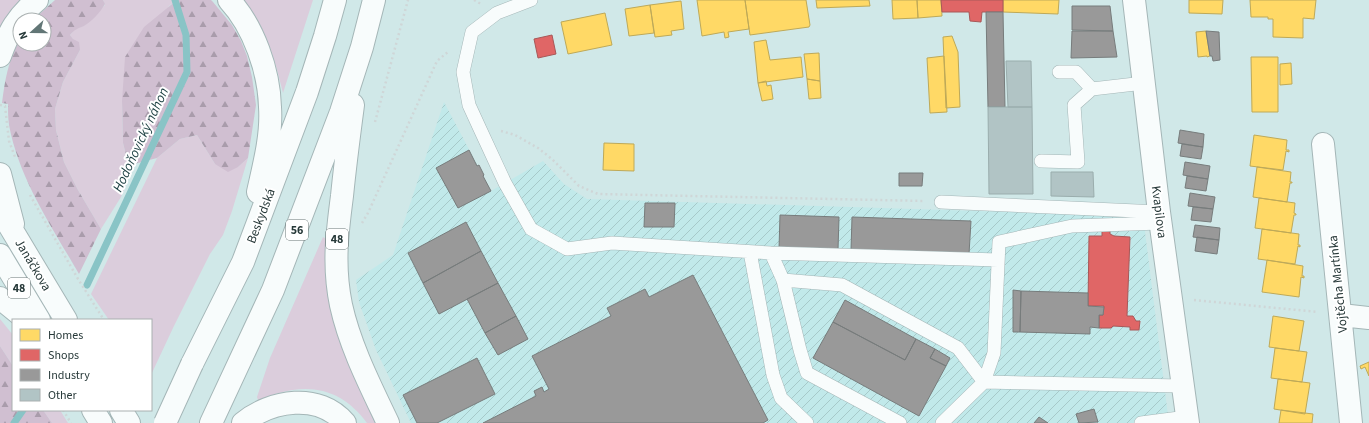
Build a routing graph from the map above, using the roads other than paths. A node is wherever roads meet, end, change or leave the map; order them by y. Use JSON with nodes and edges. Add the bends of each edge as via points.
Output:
{"nodes":[{"id":1,"x":37,"y":0,"type":"edge"},
{"id":2,"x":230,"y":0,"type":"edge"},
{"id":3,"x":334,"y":0,"type":"edge"},
{"id":4,"x":374,"y":0,"type":"edge"},
{"id":5,"x":531,"y":0,"type":"edge"},
{"id":6,"x":1134,"y":0,"type":"edge"},
{"id":7,"x":362,"y":47,"type":"junction"},
{"id":8,"x":0,"y":56,"type":"edge"},
{"id":9,"x":1059,"y":72,"type":"dead end"},
{"id":10,"x":1144,"y":83,"type":"junction"},
{"id":11,"x":1092,"y":89,"type":"junction"},
{"id":12,"x":1323,"y":144,"type":"dead end"},
{"id":13,"x":1041,"y":161,"type":"dead end"},
{"id":14,"x":8,"y":168,"type":"edge"},
{"id":15,"x":941,"y":202,"type":"road end"},
{"id":16,"x":0,"y":210,"type":"edge"},
{"id":17,"x":1159,"y":217,"type":"junction"},
{"id":18,"x":16,"y":237,"type":"junction"},
{"id":19,"x":750,"y":252,"type":"junction"},
{"id":20,"x":771,"y":253,"type":"junction"},
{"id":21,"x":0,"y":255,"type":"edge"},
{"id":22,"x":998,"y":260,"type":"junction"},
{"id":23,"x":243,"y":262,"type":"junction"},
{"id":24,"x":783,"y":280,"type":"junction"},
{"id":25,"x":0,"y":298,"type":"edge"},
{"id":26,"x":1341,"y":315,"type":"junction"},
{"id":27,"x":1369,"y":318,"type":"edge"},
{"id":28,"x":26,"y":319,"type":"edge"},
{"id":29,"x":38,"y":319,"type":"edge"},
{"id":30,"x":65,"y":319,"type":"edge"},
{"id":31,"x":984,"y":382,"type":"junction"},
{"id":32,"x":1182,"y":386,"type":"junction"},
{"id":33,"x":94,"y":411,"type":"edge"},
{"id":34,"x":122,"y":411,"type":"edge"},
{"id":35,"x":214,"y":415,"type":"edge"},
{"id":36,"x":1187,"y":420,"type":"edge"},
{"id":37,"x":101,"y":423,"type":"edge"},
{"id":38,"x":129,"y":423,"type":"edge"},
{"id":39,"x":165,"y":423,"type":"edge"},
{"id":40,"x":243,"y":423,"type":"edge"},
{"id":41,"x":345,"y":423,"type":"edge"},
{"id":42,"x":388,"y":423,"type":"edge"},
{"id":43,"x":807,"y":423,"type":"edge"},
{"id":44,"x":900,"y":423,"type":"edge"},
{"id":45,"x":942,"y":423,"type":"edge"},
{"id":46,"x":1141,"y":423,"type":"edge"},
{"id":47,"x":1351,"y":423,"type":"edge"}],
"edges":[{"from":1,"to":8,"type":"main road","via":[[18,18]]},
{"from":2,"to":23,"type":"main road","via":[[256,43],[268,88],[270,108],[265,161]]},
{"from":3,"to":23,"type":"main road","name":"Beskydská","via":[[307,92]]},
{"from":4,"to":7,"type":"main road","number":"56"},
{"from":5,"to":19,"type":"lane","via":[[498,13],[472,32],[463,72],[469,105],[505,183],[531,229],[567,249],[612,243]]},
{"from":6,"to":10,"type":"main road","name":"Kvapilova"},
{"from":7,"to":35,"type":"main road","number":"56","via":[[341,112],[276,283]]},
{"from":7,"to":42,"type":"main road","number":"48","via":[[337,237],[336,270],[342,311],[354,350]]},
{"from":9,"to":11,"type":"lane","via":[[1076,72]]},
{"from":10,"to":11,"type":"lane"},
{"from":10,"to":17,"type":"main road","name":"Kvapilova"},
{"from":11,"to":13,"type":"lane","via":[[1074,105],[1078,162]]},
{"from":12,"to":26,"type":"main road","name":"Vojtěcha Martínka"},
{"from":14,"to":18,"type":"main road","number":"48"},
{"from":15,"to":17,"type":"lane"},
{"from":16,"to":18,"type":"main road","name":"Janáčkova","number":"48"},
{"from":17,"to":22,"type":"lane","via":[[1072,226],[999,242]]},
{"from":17,"to":32,"type":"main road","name":"Kvapilova"},
{"from":18,"to":30,"type":"main road","name":"Janáčkova","number":"48"},
{"from":19,"to":20,"type":"lane"},
{"from":19,"to":43,"type":"lane","via":[[773,375],[781,398]]},
{"from":20,"to":22,"type":"lane"},
{"from":20,"to":24,"type":"lane"},
{"from":21,"to":29,"type":"main road","name":"Janáčkova","number":"48"},
{"from":22,"to":31,"type":"lane","via":[[994,353]]},
{"from":23,"to":39,"type":"main road","name":"Beskydská","bridge":true},
{"from":24,"to":31,"type":"lane","via":[[842,285],[958,348]]},
{"from":24,"to":44,"type":"lane","via":[[807,373]]},
{"from":25,"to":28,"type":"main road","number":"48"},
{"from":26,"to":27,"type":"main road"},
{"from":26,"to":47,"type":"main road","name":"Vojtěcha Martínka"},
{"from":31,"to":32,"type":"lane"},
{"from":31,"to":45,"type":"lane"},
{"from":32,"to":36,"type":"main road","name":"Kvapilova"},
{"from":33,"to":37,"type":"main road"},
{"from":34,"to":38,"type":"main road"},
{"from":36,"to":46,"type":"lane"},
{"from":40,"to":41,"type":"main road","via":[[270,407],[290,403],[321,406]]}]}
